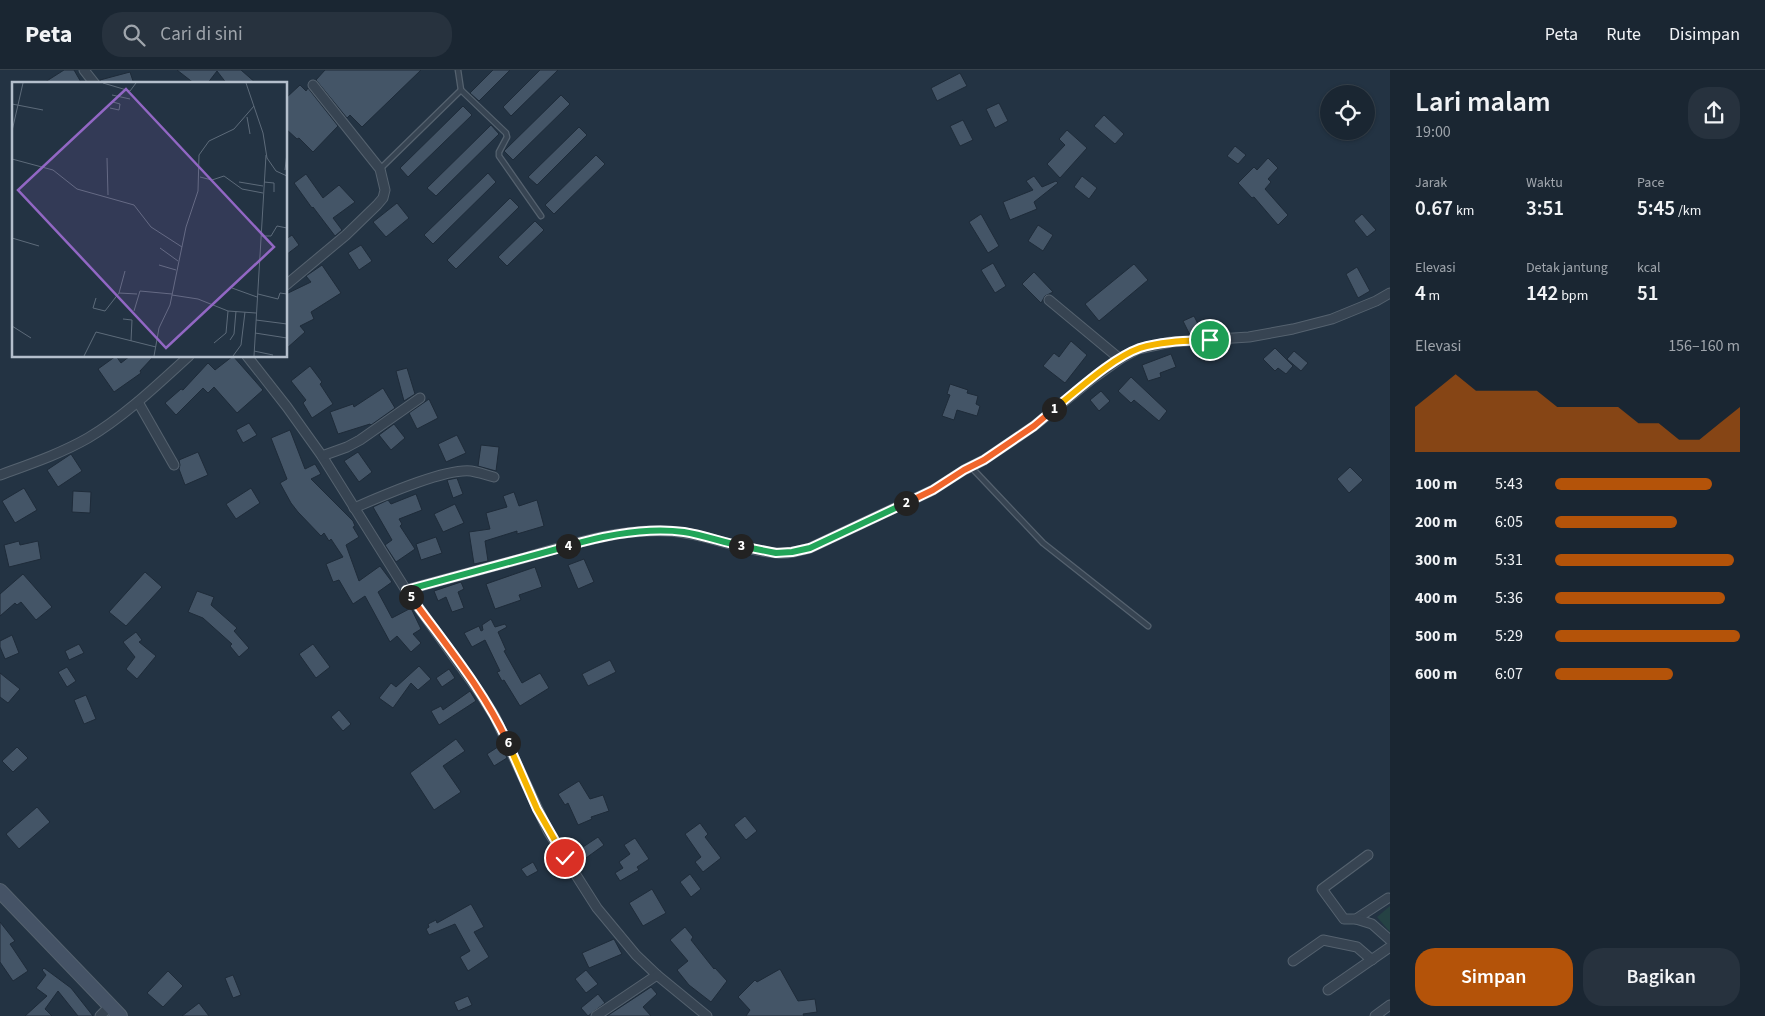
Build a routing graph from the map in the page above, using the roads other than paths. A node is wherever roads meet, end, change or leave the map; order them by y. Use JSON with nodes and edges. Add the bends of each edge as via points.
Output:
{"nodes":[{"id":1,"x":84,"y":70,"type":"edge"},
{"id":2,"x":458,"y":70,"type":"edge"},
{"id":3,"x":93,"y":82,"type":"edge"},
{"id":4,"x":313,"y":84,"type":"dead end"},
{"id":5,"x":461,"y":90,"type":"junction"},
{"id":6,"x":380,"y":169,"type":"junction"},
{"id":7,"x":541,"y":216,"type":"dead end"},
{"id":8,"x":288,"y":283,"type":"edge"},
{"id":9,"x":1390,"y":293,"type":"edge"},
{"id":10,"x":1049,"y":300,"type":"dead end"},
{"id":11,"x":187,"y":358,"type":"edge"},
{"id":12,"x":250,"y":358,"type":"edge"},
{"id":13,"x":1120,"y":359,"type":"junction"},
{"id":14,"x":420,"y":398,"type":"dead end"},
{"id":15,"x":138,"y":402,"type":"junction"},
{"id":16,"x":322,"y":456,"type":"junction"},
{"id":17,"x":174,"y":464,"type":"dead end"},
{"id":18,"x":967,"y":469,"type":"junction"},
{"id":19,"x":0,"y":475,"type":"edge"},
{"id":20,"x":494,"y":477,"type":"dead end"},
{"id":21,"x":354,"y":508,"type":"junction"},
{"id":22,"x":406,"y":590,"type":"junction"},
{"id":23,"x":1148,"y":626,"type":"dead end"},
{"id":24,"x":1368,"y":855,"type":"dead end"},
{"id":25,"x":0,"y":891,"type":"edge"},
{"id":26,"x":1388,"y":898,"type":"dead end"},
{"id":27,"x":1356,"y":919,"type":"junction"},
{"id":28,"x":1390,"y":940,"type":"edge"},
{"id":29,"x":1390,"y":947,"type":"edge"},
{"id":30,"x":1372,"y":960,"type":"junction"},
{"id":31,"x":1293,"y":961,"type":"dead end"},
{"id":32,"x":657,"y":975,"type":"junction"},
{"id":33,"x":1328,"y":990,"type":"dead end"},
{"id":34,"x":1390,"y":1005,"type":"edge"},
{"id":35,"x":105,"y":1011,"type":"edge"},
{"id":36,"x":120,"y":1016,"type":"edge"},
{"id":37,"x":596,"y":1016,"type":"edge"},
{"id":38,"x":707,"y":1016,"type":"edge"},
{"id":39,"x":1375,"y":1016,"type":"edge"}],
"edges":[{"from":1,"to":3,"type":"street"},
{"from":2,"to":5,"type":"lane"},
{"from":4,"to":6,"type":"street"},
{"from":5,"to":6,"type":"lane"},
{"from":5,"to":7,"type":"lane","via":[[506,133],[508,137],[499,156]]},
{"from":6,"to":8,"type":"street","via":[[385,190],[383,198],[346,235]]},
{"from":9,"to":13,"type":"street","via":[[1332,319],[1301,327],[1249,337],[1150,345]]},
{"from":10,"to":13,"type":"street"},
{"from":11,"to":15,"type":"street"},
{"from":12,"to":16,"type":"street"},
{"from":13,"to":18,"type":"street","via":[[1034,426]]},
{"from":14,"to":16,"type":"street","via":[[360,440]]},
{"from":15,"to":17,"type":"street"},
{"from":15,"to":19,"type":"street","via":[[90,437]]},
{"from":16,"to":21,"type":"street"},
{"from":18,"to":22,"type":"street","via":[[933,490],[810,548],[792,552],[757,550],[686,533],[634,533],[578,543]]},
{"from":18,"to":23,"type":"lane","via":[[1043,543]]},
{"from":20,"to":21,"type":"street","via":[[471,471],[456,472]]},
{"from":21,"to":22,"type":"street"},
{"from":22,"to":32,"type":"street","via":[[495,717],[548,831],[592,900],[618,935]]},
{"from":24,"to":27,"type":"street","via":[[1322,889],[1344,919]]},
{"from":25,"to":35,"type":"main road"},
{"from":26,"to":27,"type":"street"},
{"from":27,"to":28,"type":"street","via":[[1372,924]]},
{"from":29,"to":30,"type":"street"},
{"from":30,"to":31,"type":"street","via":[[1356,947],[1323,940]]},
{"from":30,"to":33,"type":"street"},
{"from":32,"to":37,"type":"street"},
{"from":32,"to":38,"type":"street"},
{"from":34,"to":39,"type":"street"},
{"from":35,"to":36,"type":"main road"}]}
